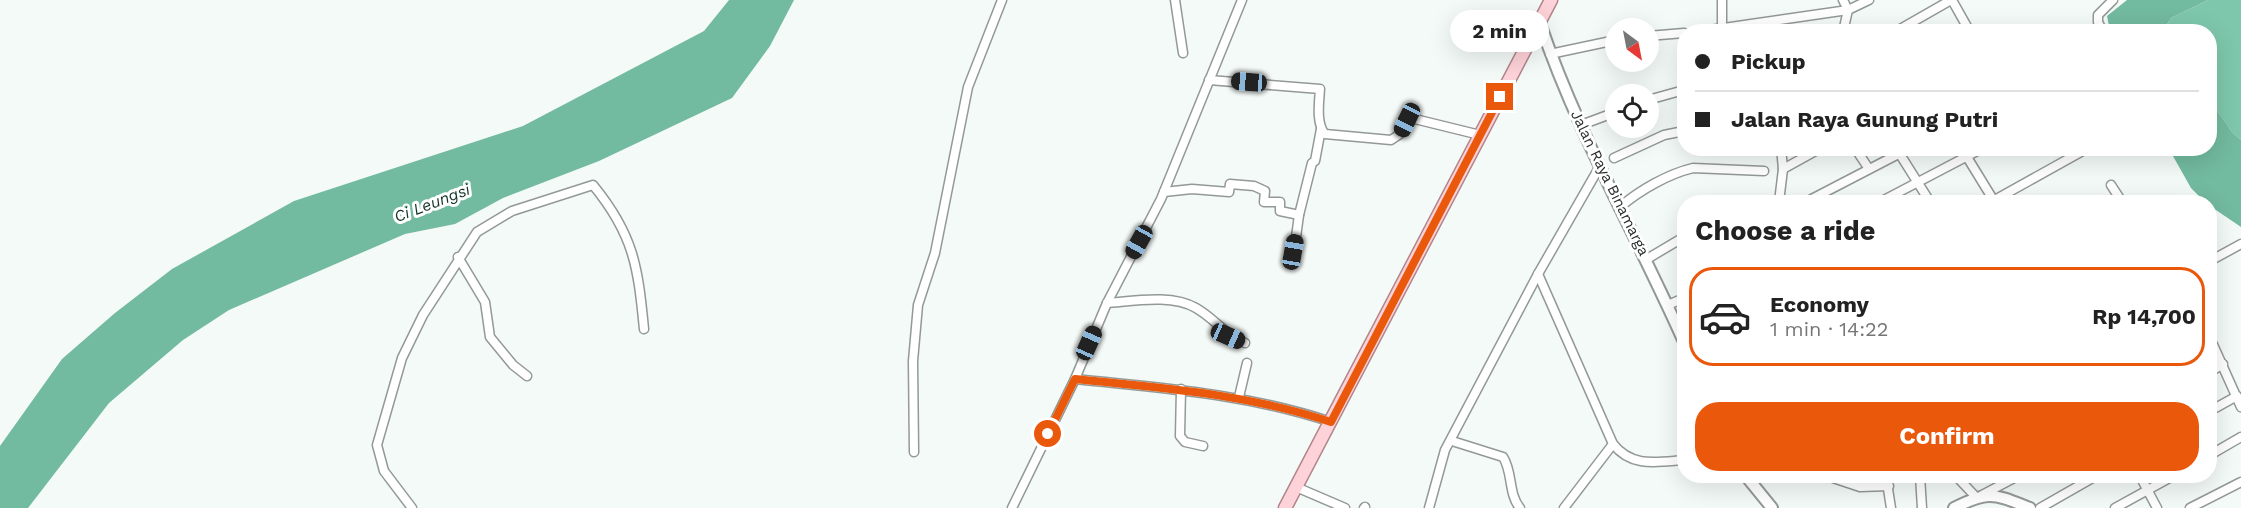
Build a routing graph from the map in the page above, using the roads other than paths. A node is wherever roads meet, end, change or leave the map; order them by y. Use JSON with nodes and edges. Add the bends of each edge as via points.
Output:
{"nodes":[{"id":1,"x":1002,"y":0,"type":"edge"},
{"id":2,"x":1175,"y":0,"type":"edge"},
{"id":3,"x":1242,"y":0,"type":"edge"},
{"id":4,"x":1551,"y":0,"type":"edge"},
{"id":5,"x":1722,"y":0,"type":"edge"},
{"id":6,"x":1843,"y":0,"type":"edge"},
{"id":7,"x":1869,"y":0,"type":"edge"},
{"id":8,"x":1952,"y":0,"type":"edge"},
{"id":9,"x":2113,"y":0,"type":"edge"},
{"id":10,"x":1848,"y":10,"type":"junction"},
{"id":11,"x":1540,"y":23,"type":"junction"},
{"id":12,"x":1722,"y":24,"type":"edge"},
{"id":13,"x":1755,"y":24,"type":"edge"},
{"id":14,"x":1845,"y":24,"type":"edge"},
{"id":15,"x":1909,"y":24,"type":"edge"},
{"id":16,"x":1966,"y":24,"type":"edge"},
{"id":17,"x":2101,"y":24,"type":"edge"},
{"id":18,"x":1677,"y":34,"type":"edge"},
{"id":19,"x":1659,"y":35,"type":"edge"},
{"id":20,"x":1605,"y":42,"type":"edge"},
{"id":21,"x":1183,"y":53,"type":"dead end"},
{"id":22,"x":1550,"y":54,"type":"junction"},
{"id":23,"x":1209,"y":80,"type":"junction"},
{"id":24,"x":1677,"y":92,"type":"edge"},
{"id":25,"x":1659,"y":97,"type":"edge"},
{"id":26,"x":1605,"y":116,"type":"edge"},
{"id":27,"x":1581,"y":125,"type":"junction"},
{"id":28,"x":1321,"y":129,"type":"junction"},
{"id":29,"x":1677,"y":132,"type":"edge"},
{"id":30,"x":1480,"y":135,"type":"junction"},
{"id":31,"x":1782,"y":156,"type":"edge"},
{"id":32,"x":1807,"y":156,"type":"edge"},
{"id":33,"x":1860,"y":156,"type":"edge"},
{"id":34,"x":1890,"y":156,"type":"edge"},
{"id":35,"x":1900,"y":156,"type":"edge"},
{"id":36,"x":2074,"y":156,"type":"edge"},
{"id":37,"x":1967,"y":157,"type":"joint"},
{"id":38,"x":1614,"y":158,"type":"dead end"},
{"id":39,"x":1600,"y":166,"type":"junction"},
{"id":40,"x":1783,"y":169,"type":"junction"},
{"id":41,"x":1869,"y":169,"type":"junction"},
{"id":42,"x":1764,"y":171,"type":"dead end"},
{"id":43,"x":1918,"y":182,"type":"junction"},
{"id":44,"x":2111,"y":185,"type":"dead end"},
{"id":45,"x":1164,"y":192,"type":"junction"},
{"id":46,"x":1780,"y":195,"type":"edge"},
{"id":47,"x":1819,"y":195,"type":"edge"},
{"id":48,"x":1893,"y":195,"type":"edge"},
{"id":49,"x":1926,"y":195,"type":"edge"},
{"id":50,"x":1989,"y":195,"type":"edge"},
{"id":51,"x":2005,"y":195,"type":"edge"},
{"id":52,"x":2117,"y":195,"type":"edge"},
{"id":53,"x":1620,"y":207,"type":"junction"},
{"id":54,"x":1299,"y":215,"type":"junction"},
{"id":55,"x":1677,"y":241,"type":"edge"},
{"id":56,"x":2241,"y":244,"type":"edge"},
{"id":57,"x":1293,"y":252,"type":"dead end"},
{"id":58,"x":459,"y":257,"type":"junction"},
{"id":59,"x":2217,"y":257,"type":"edge"},
{"id":60,"x":1647,"y":259,"type":"junction"},
{"id":61,"x":1538,"y":274,"type":"junction"},
{"id":62,"x":1677,"y":301,"type":"edge"},
{"id":63,"x":1107,"y":303,"type":"junction"},
{"id":64,"x":1668,"y":305,"type":"junction"},
{"id":65,"x":1677,"y":326,"type":"edge"},
{"id":66,"x":644,"y":329,"type":"dead end"},
{"id":67,"x":1245,"y":343,"type":"dead end"},
{"id":68,"x":2217,"y":352,"type":"edge"},
{"id":69,"x":1246,"y":363,"type":"dead end"},
{"id":70,"x":2223,"y":364,"type":"junction"},
{"id":71,"x":2217,"y":368,"type":"edge"},
{"id":72,"x":527,"y":376,"type":"dead end"},
{"id":73,"x":1075,"y":379,"type":"junction"},
{"id":74,"x":1181,"y":389,"type":"junction"},
{"id":75,"x":2237,"y":396,"type":"junction"},
{"id":76,"x":1239,"y":397,"type":"junction"},
{"id":77,"x":2217,"y":407,"type":"edge"},
{"id":78,"x":2241,"y":407,"type":"edge"},
{"id":79,"x":1331,"y":422,"type":"junction"},
{"id":80,"x":2241,"y":437,"type":"edge"},
{"id":81,"x":1452,"y":441,"type":"junction"},
{"id":82,"x":1613,"y":444,"type":"junction"},
{"id":83,"x":1203,"y":446,"type":"dead end"},
{"id":84,"x":2217,"y":451,"type":"edge"},
{"id":85,"x":914,"y":452,"type":"dead end"},
{"id":86,"x":1677,"y":460,"type":"edge"},
{"id":87,"x":2241,"y":482,"type":"edge"},
{"id":88,"x":1752,"y":483,"type":"edge"},
{"id":89,"x":1848,"y":483,"type":"edge"},
{"id":90,"x":1888,"y":483,"type":"edge"},
{"id":91,"x":1920,"y":483,"type":"edge"},
{"id":92,"x":1964,"y":483,"type":"edge"},
{"id":93,"x":2004,"y":483,"type":"edge"},
{"id":94,"x":2084,"y":483,"type":"edge"},
{"id":95,"x":2144,"y":483,"type":"edge"},
{"id":96,"x":2160,"y":483,"type":"edge"},
{"id":97,"x":1889,"y":486,"type":"junction"},
{"id":98,"x":1296,"y":487,"type":"junction"},
{"id":99,"x":2148,"y":490,"type":"junction"},
{"id":100,"x":1979,"y":496,"type":"junction"},
{"id":101,"x":412,"y":508,"type":"edge"},
{"id":102,"x":1012,"y":508,"type":"edge"},
{"id":103,"x":1285,"y":508,"type":"edge"},
{"id":104,"x":1346,"y":508,"type":"edge"},
{"id":105,"x":1429,"y":508,"type":"edge"},
{"id":106,"x":1520,"y":508,"type":"edge"},
{"id":107,"x":1564,"y":508,"type":"edge"},
{"id":108,"x":1772,"y":508,"type":"edge"},
{"id":109,"x":1891,"y":508,"type":"edge"},
{"id":110,"x":1922,"y":508,"type":"edge"},
{"id":111,"x":1954,"y":508,"type":"edge"},
{"id":112,"x":2030,"y":508,"type":"edge"},
{"id":113,"x":2040,"y":508,"type":"edge"},
{"id":114,"x":2115,"y":508,"type":"edge"},
{"id":115,"x":2157,"y":508,"type":"edge"},
{"id":116,"x":2190,"y":508,"type":"edge"}],
"edges":[{"from":1,"to":85,"type":"street","via":[[969,87],[934,253],[918,305]]},
{"from":2,"to":21,"type":"street"},
{"from":3,"to":23,"type":"street"},
{"from":4,"to":11,"type":"main road"},
{"from":5,"to":12,"type":"street"},
{"from":6,"to":10,"type":"street"},
{"from":7,"to":10,"type":"street"},
{"from":8,"to":15,"type":"street"},
{"from":8,"to":16,"type":"street"},
{"from":9,"to":17,"type":"street","via":[[2098,15]]},
{"from":10,"to":13,"type":"street"},
{"from":10,"to":14,"type":"street"},
{"from":11,"to":22,"type":"street","name":"Jalan Raya Binamarga"},
{"from":11,"to":30,"type":"main road"},
{"from":18,"to":19,"type":"street"},
{"from":20,"to":22,"type":"street"},
{"from":22,"to":27,"type":"street","name":"Jalan Raya Binamarga"},
{"from":23,"to":28,"type":"street","via":[[1320,89]]},
{"from":23,"to":45,"type":"street"},
{"from":24,"to":25,"type":"street"},
{"from":26,"to":27,"type":"street"},
{"from":27,"to":39,"type":"street","name":"Jalan Raya Binamarga"},
{"from":28,"to":30,"type":"street","via":[[1325,134],[1391,140],[1401,134],[1407,120],[1415,118]]},
{"from":28,"to":54,"type":"street","via":[[1316,161],[1312,163]]},
{"from":29,"to":38,"type":"street"},
{"from":30,"to":79,"type":"main road"},
{"from":31,"to":40,"type":"street"},
{"from":32,"to":40,"type":"street"},
{"from":33,"to":41,"type":"street"},
{"from":34,"to":41,"type":"street"},
{"from":35,"to":43,"type":"street"},
{"from":36,"to":51,"type":"street"},
{"from":37,"to":43,"type":"street"},
{"from":37,"to":50,"type":"street"},
{"from":39,"to":53,"type":"street","name":"Jalan Raya Binamarga"},
{"from":39,"to":61,"type":"street"},
{"from":40,"to":46,"type":"street"},
{"from":41,"to":47,"type":"street"},
{"from":42,"to":53,"type":"street","via":[[1693,168],[1634,196]]},
{"from":43,"to":48,"type":"street"},
{"from":43,"to":49,"type":"street"},
{"from":44,"to":52,"type":"street"},
{"from":45,"to":54,"type":"street","via":[[1203,189],[1224,193],[1229,192],[1230,184],[1254,186],[1265,191],[1264,202],[1280,202],[1280,211]]},
{"from":45,"to":63,"type":"street"},
{"from":53,"to":60,"type":"street","name":"Jalan Raya Binamarga"},
{"from":54,"to":57,"type":"street"},
{"from":55,"to":60,"type":"street"},
{"from":56,"to":59,"type":"street"},
{"from":58,"to":66,"type":"street","via":[[477,232],[512,211],[593,185],[612,211],[632,251],[638,270]]},
{"from":58,"to":72,"type":"street","via":[[485,302],[490,337]]},
{"from":58,"to":101,"type":"street","via":[[408,343],[379,436],[377,452],[384,471]]},
{"from":60,"to":64,"type":"street","name":"Jalan Raya Binamarga"},
{"from":61,"to":81,"type":"street"},
{"from":61,"to":82,"type":"street"},
{"from":62,"to":64,"type":"street"},
{"from":63,"to":67,"type":"street","via":[[1187,303],[1228,336]]},
{"from":63,"to":73,"type":"street"},
{"from":64,"to":65,"type":"street","name":"Jalan Raya Binamarga"},
{"from":68,"to":70,"type":"street"},
{"from":69,"to":76,"type":"street"},
{"from":70,"to":71,"type":"street"},
{"from":70,"to":75,"type":"street"},
{"from":73,"to":74,"type":"street"},
{"from":73,"to":102,"type":"street"},
{"from":74,"to":76,"type":"street"},
{"from":74,"to":83,"type":"street","via":[[1180,436],[1185,442]]},
{"from":75,"to":77,"type":"street"},
{"from":75,"to":78,"type":"street"},
{"from":76,"to":79,"type":"street"},
{"from":79,"to":98,"type":"main road"},
{"from":80,"to":84,"type":"street"},
{"from":81,"to":105,"type":"street","via":[[1440,460]]},
{"from":81,"to":106,"type":"street","via":[[1503,457]]},
{"from":82,"to":86,"type":"street","via":[[1633,461]]},
{"from":82,"to":107,"type":"street"},
{"from":87,"to":116,"type":"street"},
{"from":88,"to":108,"type":"street"},
{"from":89,"to":97,"type":"street","via":[[1860,487]]},
{"from":90,"to":97,"type":"street"},
{"from":91,"to":110,"type":"street"},
{"from":92,"to":100,"type":"street"},
{"from":93,"to":100,"type":"street"},
{"from":94,"to":113,"type":"street"},
{"from":95,"to":99,"type":"street"},
{"from":96,"to":99,"type":"street"},
{"from":97,"to":109,"type":"street"},
{"from":98,"to":103,"type":"main road"},
{"from":98,"to":104,"type":"street"},
{"from":99,"to":114,"type":"street"},
{"from":99,"to":115,"type":"street"},
{"from":100,"to":111,"type":"street"},
{"from":100,"to":112,"type":"street","via":[[2002,497]]}]}
